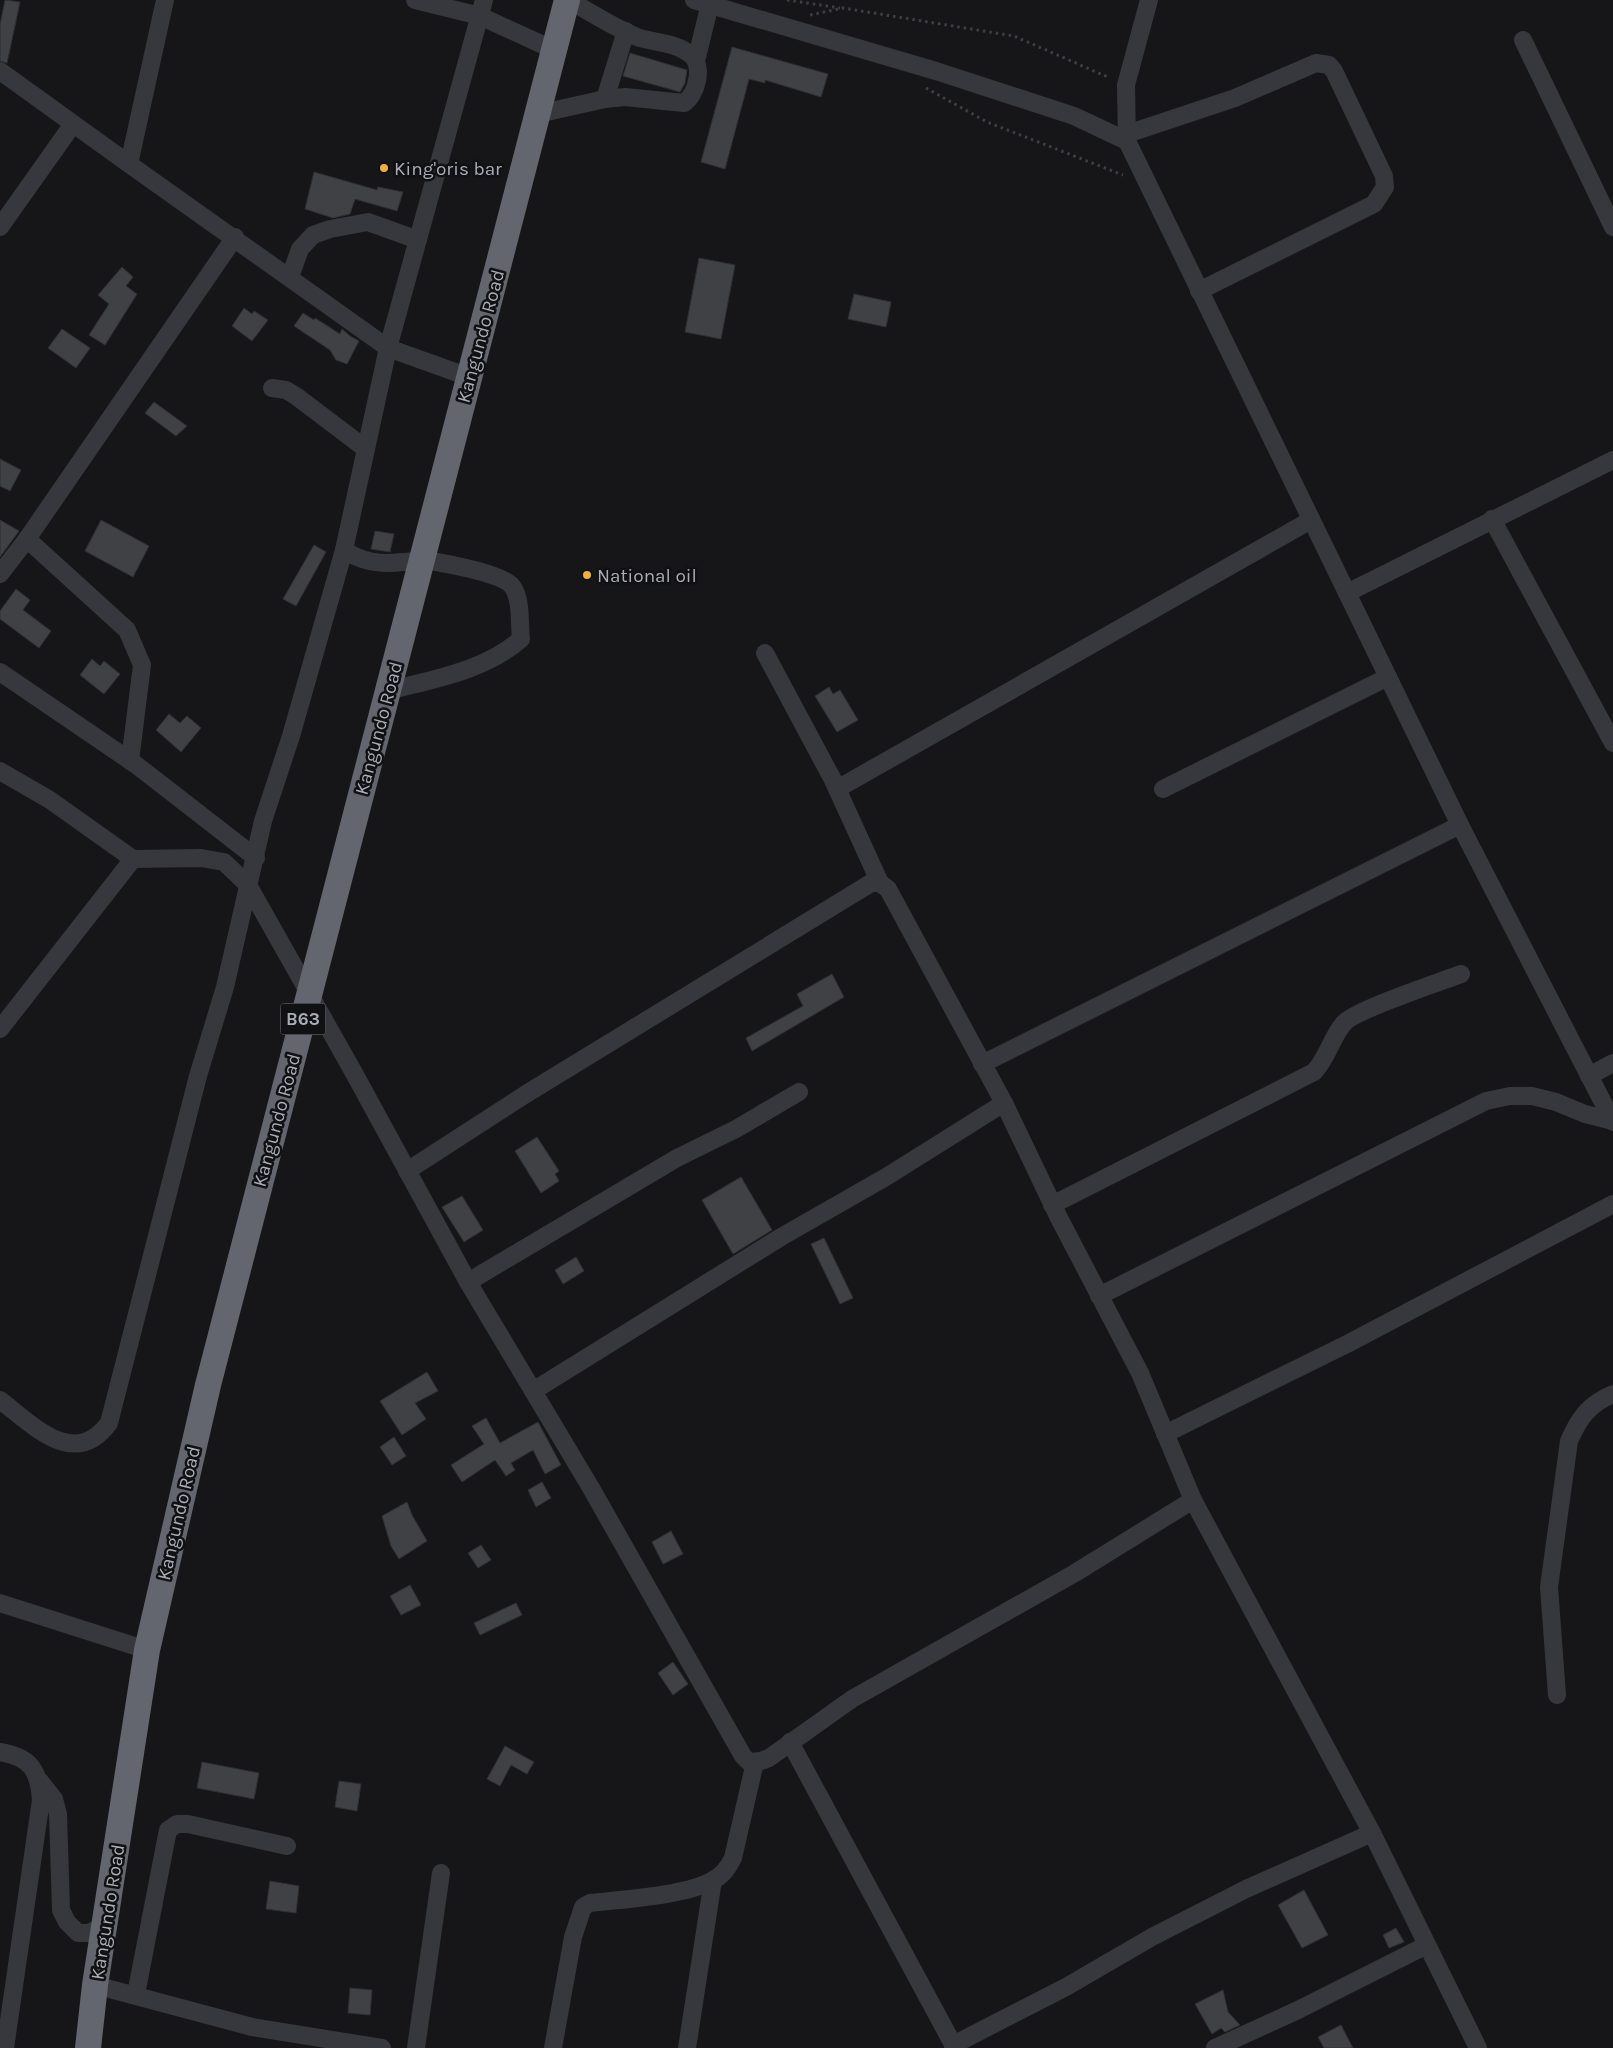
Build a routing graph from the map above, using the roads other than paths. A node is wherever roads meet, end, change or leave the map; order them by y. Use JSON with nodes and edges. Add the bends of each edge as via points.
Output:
{"nodes":[{"id":1,"x":165,"y":0,"type":"edge"},
{"id":2,"x":414,"y":0,"type":"edge"},
{"id":3,"x":568,"y":0,"type":"edge"},
{"id":4,"x":1149,"y":0,"type":"edge"},
{"id":5,"x":702,"y":2,"type":"edge"},
{"id":6,"x":482,"y":8,"type":"edge"},
{"id":7,"x":626,"y":31,"type":"junction"},
{"id":8,"x":1523,"y":40,"type":"dead end"},
{"id":9,"x":554,"y":50,"type":"junction"},
{"id":10,"x":696,"y":61,"type":"junction"},
{"id":11,"x":0,"y":71,"type":"edge"},
{"id":12,"x":605,"y":99,"type":"junction"},
{"id":13,"x":538,"y":114,"type":"junction"},
{"id":14,"x":73,"y":124,"type":"junction"},
{"id":15,"x":1127,"y":137,"type":"junction"},
{"id":16,"x":130,"y":164,"type":"junction"},
{"id":17,"x":1613,"y":227,"type":"edge"},
{"id":18,"x":0,"y":228,"type":"edge"},
{"id":19,"x":235,"y":237,"type":"junction"},
{"id":20,"x":418,"y":240,"type":"junction"},
{"id":21,"x":290,"y":277,"type":"junction"},
{"id":22,"x":1199,"y":291,"type":"junction"},
{"id":23,"x":388,"y":348,"type":"junction"},
{"id":24,"x":469,"y":377,"type":"junction"},
{"id":25,"x":272,"y":388,"type":"dead end"},
{"id":26,"x":366,"y":449,"type":"junction"},
{"id":27,"x":1613,"y":460,"type":"edge"},
{"id":28,"x":1492,"y":519,"type":"junction"},
{"id":29,"x":1311,"y":520,"type":"junction"},
{"id":30,"x":26,"y":539,"type":"junction"},
{"id":31,"x":344,"y":550,"type":"junction"},
{"id":32,"x":423,"y":560,"type":"junction"},
{"id":33,"x":0,"y":574,"type":"edge"},
{"id":34,"x":1347,"y":593,"type":"junction"},
{"id":35,"x":765,"y":653,"type":"dead end"},
{"id":36,"x":0,"y":672,"type":"edge"},
{"id":37,"x":1388,"y":677,"type":"junction"},
{"id":38,"x":388,"y":691,"type":"junction"},
{"id":39,"x":1613,"y":743,"type":"edge"},
{"id":40,"x":130,"y":760,"type":"junction"},
{"id":41,"x":0,"y":771,"type":"edge"},
{"id":42,"x":1163,"y":788,"type":"dead end"},
{"id":43,"x":837,"y":789,"type":"junction"},
{"id":44,"x":1460,"y":824,"type":"junction"},
{"id":45,"x":256,"y":858,"type":"junction"},
{"id":46,"x":133,"y":859,"type":"junction"},
{"id":47,"x":880,"y":883,"type":"junction"},
{"id":48,"x":248,"y":885,"type":"junction"},
{"id":49,"x":1461,"y":974,"type":"dead end"},
{"id":50,"x":309,"y":995,"type":"junction"},
{"id":51,"x":0,"y":1029,"type":"edge"},
{"id":52,"x":1613,"y":1063,"type":"edge"},
{"id":53,"x":982,"y":1064,"type":"junction"},
{"id":54,"x":1589,"y":1076,"type":"junction"},
{"id":55,"x":799,"y":1092,"type":"dead end"},
{"id":56,"x":1004,"y":1104,"type":"junction"},
{"id":57,"x":1613,"y":1121,"type":"edge"},
{"id":58,"x":407,"y":1171,"type":"junction"},
{"id":59,"x":1613,"y":1204,"type":"edge"},
{"id":60,"x":1052,"y":1205,"type":"junction"},
{"id":61,"x":468,"y":1282,"type":"junction"},
{"id":62,"x":1099,"y":1296,"type":"junction"},
{"id":63,"x":533,"y":1391,"type":"junction"},
{"id":64,"x":1613,"y":1394,"type":"edge"},
{"id":65,"x":0,"y":1400,"type":"edge"},
{"id":66,"x":1165,"y":1434,"type":"junction"},
{"id":67,"x":1193,"y":1500,"type":"junction"},
{"id":68,"x":0,"y":1603,"type":"edge"},
{"id":69,"x":147,"y":1650,"type":"junction"},
{"id":70,"x":1557,"y":1695,"type":"dead end"},
{"id":71,"x":790,"y":1742,"type":"junction"},
{"id":72,"x":0,"y":1752,"type":"edge"},
{"id":73,"x":755,"y":1762,"type":"junction"},
{"id":74,"x":40,"y":1780,"type":"junction"},
{"id":75,"x":1372,"y":1833,"type":"junction"},
{"id":76,"x":287,"y":1846,"type":"dead end"},
{"id":77,"x":441,"y":1873,"type":"dead end"},
{"id":78,"x":713,"y":1880,"type":"junction"},
{"id":79,"x":104,"y":1926,"type":"junction"},
{"id":80,"x":1427,"y":1945,"type":"junction"},
{"id":81,"x":95,"y":1985,"type":"junction"},
{"id":82,"x":136,"y":1994,"type":"junction"},
{"id":83,"x":954,"y":2046,"type":"edge"},
{"id":84,"x":5,"y":2048,"type":"edge"},
{"id":85,"x":88,"y":2048,"type":"edge"},
{"id":86,"x":382,"y":2048,"type":"edge"},
{"id":87,"x":416,"y":2048,"type":"edge"},
{"id":88,"x":553,"y":2048,"type":"edge"},
{"id":89,"x":687,"y":2048,"type":"edge"},
{"id":90,"x":1215,"y":2048,"type":"edge"},
{"id":91,"x":1478,"y":2048,"type":"edge"}],
"edges":[{"from":1,"to":16,"type":"street"},
{"from":2,"to":6,"type":"street"},
{"from":3,"to":7,"type":"street"},
{"from":3,"to":9,"type":"highway","name":"Kangundo Road","number":"B63"},
{"from":4,"to":15,"type":"street","via":[[1126,85]]},
{"from":5,"to":10,"type":"street"},
{"from":5,"to":15,"type":"street","via":[[936,71],[1074,116]]},
{"from":6,"to":9,"type":"street"},
{"from":6,"to":20,"type":"street"},
{"from":7,"to":10,"type":"street","via":[[673,46]]},
{"from":7,"to":12,"type":"street"},
{"from":8,"to":17,"type":"street"},
{"from":9,"to":13,"type":"highway","name":"Kangundo Road","number":"B63"},
{"from":10,"to":12,"type":"street","via":[[695,90],[684,103],[625,97]]},
{"from":11,"to":14,"type":"street"},
{"from":12,"to":13,"type":"street"},
{"from":13,"to":24,"type":"highway","name":"Kangundo Road","number":"B63"},
{"from":14,"to":16,"type":"street"},
{"from":14,"to":18,"type":"street"},
{"from":15,"to":22,"type":"street"},
{"from":15,"to":22,"type":"street","via":[[1323,62],[1334,71],[1384,176],[1385,187],[1374,204]]},
{"from":16,"to":19,"type":"street"},
{"from":19,"to":21,"type":"street"},
{"from":19,"to":30,"type":"street"},
{"from":20,"to":21,"type":"street","via":[[368,222],[330,229],[313,235],[300,249]]},
{"from":20,"to":23,"type":"street"},
{"from":21,"to":23,"type":"street"},
{"from":22,"to":29,"type":"street"},
{"from":23,"to":24,"type":"street"},
{"from":23,"to":26,"type":"street"},
{"from":24,"to":32,"type":"highway","name":"Kangundo Road","number":"B63"},
{"from":25,"to":26,"type":"street","via":[[286,390],[296,396]]},
{"from":26,"to":31,"type":"street"},
{"from":27,"to":28,"type":"street"},
{"from":28,"to":34,"type":"street"},
{"from":28,"to":39,"type":"street"},
{"from":29,"to":34,"type":"street"},
{"from":29,"to":43,"type":"street"},
{"from":30,"to":33,"type":"street"},
{"from":30,"to":40,"type":"street","via":[[127,630],[142,665]]},
{"from":31,"to":32,"type":"street","via":[[359,560],[387,564]]},
{"from":31,"to":45,"type":"street","via":[[263,821]]},
{"from":32,"to":38,"type":"highway","name":"Kangundo Road","number":"B63"},
{"from":32,"to":38,"type":"street","via":[[505,580],[518,602],[521,639],[486,662]]},
{"from":34,"to":37,"type":"street"},
{"from":35,"to":43,"type":"street"},
{"from":36,"to":40,"type":"street"},
{"from":37,"to":42,"type":"street"},
{"from":37,"to":44,"type":"street"},
{"from":38,"to":50,"type":"highway","name":"Kangundo Road","number":"B63"},
{"from":40,"to":45,"type":"street"},
{"from":41,"to":46,"type":"street","via":[[50,800]]},
{"from":43,"to":47,"type":"street"},
{"from":44,"to":53,"type":"street"},
{"from":44,"to":54,"type":"street"},
{"from":45,"to":48,"type":"street"},
{"from":46,"to":48,"type":"street","via":[[200,858],[224,862]]},
{"from":46,"to":51,"type":"street"},
{"from":47,"to":53,"type":"street","via":[[888,889]]},
{"from":47,"to":58,"type":"street","via":[[871,883],[526,1094]]},
{"from":48,"to":50,"type":"street"},
{"from":48,"to":65,"type":"street","via":[[225,988],[198,1076],[109,1423],[99,1436],[84,1444],[69,1445],[49,1436]]},
{"from":49,"to":60,"type":"street","via":[[1345,1022],[1334,1037],[1325,1060],[1314,1072]]},
{"from":50,"to":58,"type":"street"},
{"from":50,"to":69,"type":"highway","name":"Kangundo Road","number":"B63","via":[[208,1385]]},
{"from":52,"to":54,"type":"street"},
{"from":53,"to":56,"type":"street"},
{"from":54,"to":57,"type":"street"},
{"from":55,"to":61,"type":"street","via":[[678,1158]]},
{"from":56,"to":60,"type":"street"},
{"from":56,"to":63,"type":"street"},
{"from":57,"to":62,"type":"street","via":[[1532,1096],[1486,1101]]},
{"from":58,"to":61,"type":"street"},
{"from":59,"to":66,"type":"street","via":[[1366,1334]]},
{"from":60,"to":62,"type":"street"},
{"from":61,"to":63,"type":"street"},
{"from":62,"to":66,"type":"street","via":[[1140,1373]]},
{"from":63,"to":73,"type":"street","via":[[743,1756],[749,1762]]},
{"from":64,"to":70,"type":"street","via":[[1596,1401],[1589,1408],[1578,1420],[1569,1441],[1549,1587]]},
{"from":66,"to":67,"type":"street"},
{"from":67,"to":71,"type":"street","via":[[1076,1573],[852,1699]]},
{"from":67,"to":75,"type":"street"},
{"from":68,"to":69,"type":"street"},
{"from":69,"to":79,"type":"highway","name":"Kangundo Road","number":"B63"},
{"from":71,"to":73,"type":"street","via":[[769,1758]]},
{"from":71,"to":83,"type":"street"},
{"from":72,"to":74,"type":"street","via":[[22,1758]]},
{"from":73,"to":78,"type":"street","via":[[733,1858],[727,1870]]},
{"from":74,"to":79,"type":"street","via":[[54,1799],[58,1814],[61,1910],[78,1933],[89,1933]]},
{"from":74,"to":84,"type":"street","via":[[41,1800]]},
{"from":75,"to":80,"type":"street"},
{"from":75,"to":83,"type":"street","via":[[1246,1889]]},
{"from":76,"to":82,"type":"street","via":[[188,1824],[177,1824],[168,1830]]},
{"from":77,"to":87,"type":"street"},
{"from":78,"to":88,"type":"street","via":[[693,1888],[590,1903],[582,1907],[573,1937]]},
{"from":78,"to":89,"type":"street"},
{"from":79,"to":81,"type":"highway","name":"Kangundo Road","number":"B63"},
{"from":80,"to":90,"type":"street"},
{"from":80,"to":91,"type":"street"},
{"from":81,"to":82,"type":"street"},
{"from":81,"to":85,"type":"highway","name":"Kangundo Road","number":"B63"},
{"from":82,"to":86,"type":"street","via":[[197,2014],[252,2027]]}]}
